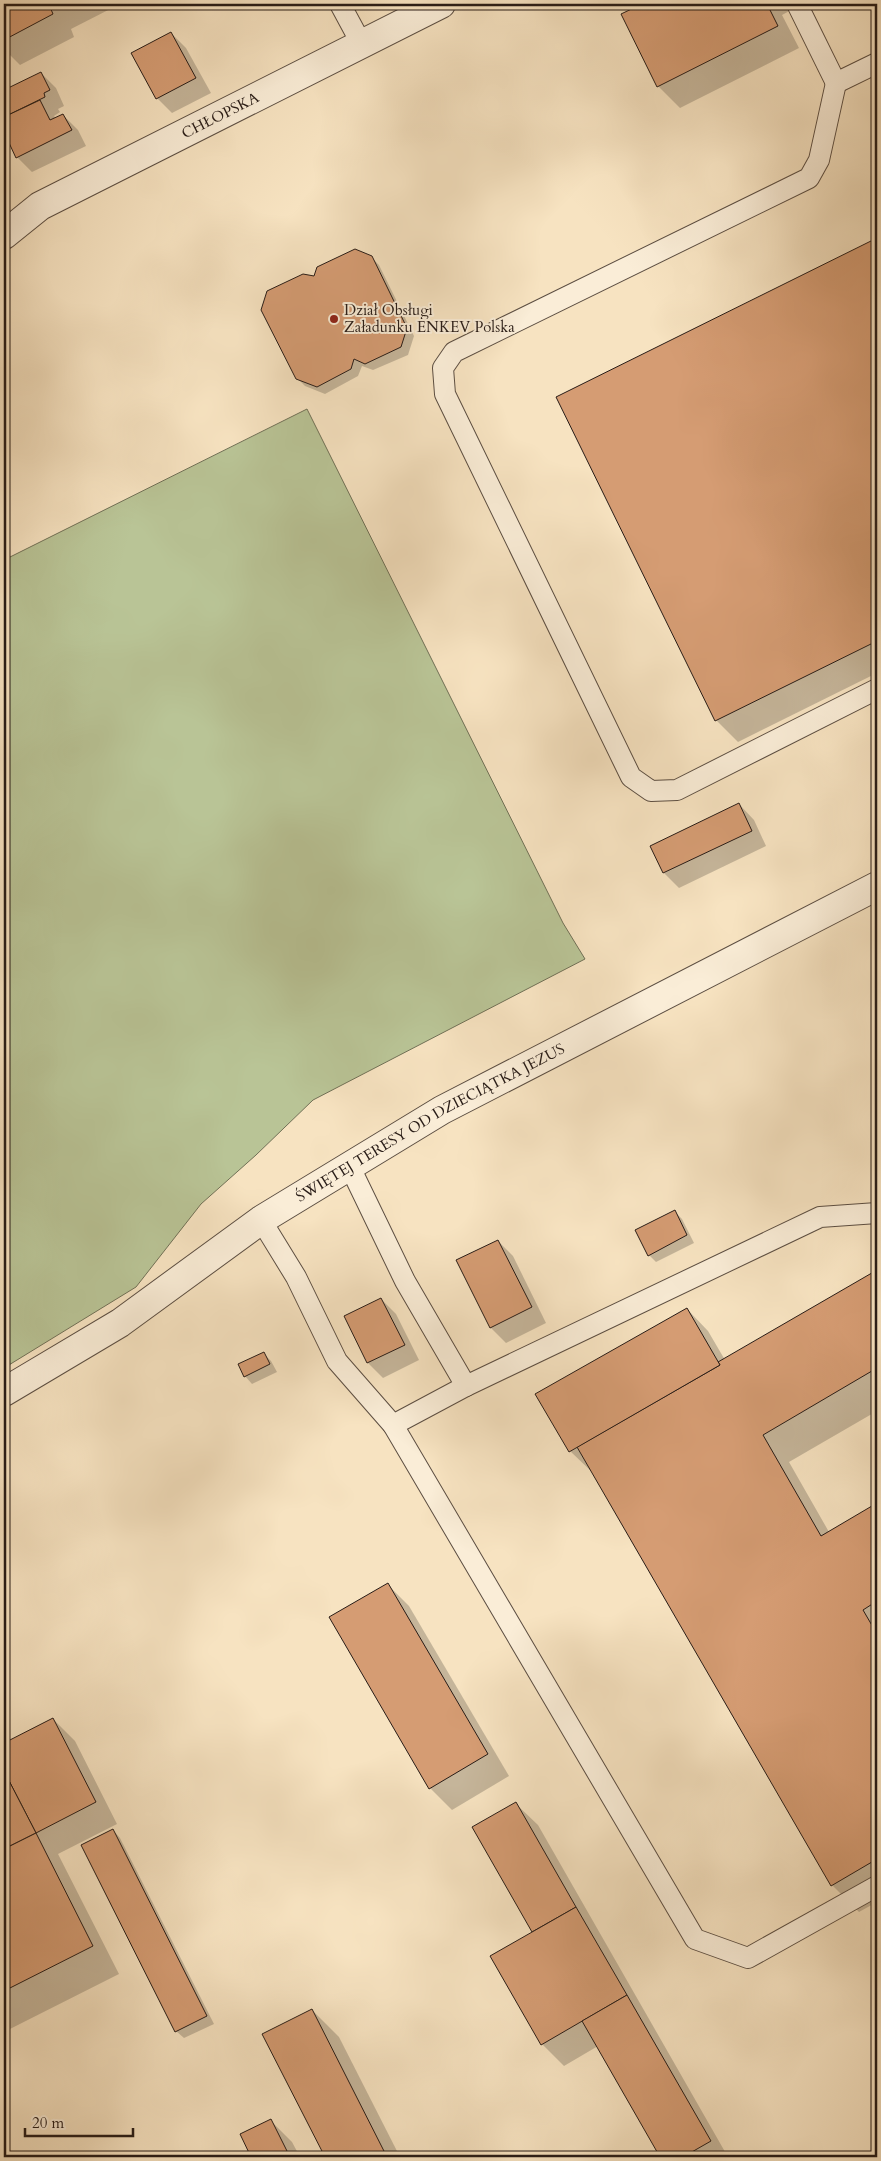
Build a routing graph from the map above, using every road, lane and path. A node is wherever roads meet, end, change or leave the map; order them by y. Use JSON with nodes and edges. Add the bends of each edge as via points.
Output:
{"nodes":[{"id":1,"x":340,"y":4,"type":"edge"},
{"id":2,"x":440,"y":4,"type":"edge"},
{"id":3,"x":797,"y":4,"type":"edge"},
{"id":4,"x":361,"y":43,"type":"junction"},
{"id":5,"x":877,"y":63,"type":"edge"},
{"id":6,"x":836,"y":83,"type":"junction"},
{"id":7,"x":4,"y":235,"type":"edge"},
{"id":8,"x":877,"y":688,"type":"edge"},
{"id":9,"x":877,"y":886,"type":"edge"},
{"id":10,"x":349,"y":1165,"type":"junction"},
{"id":11,"x":877,"y":1213,"type":"edge"},
{"id":12,"x":261,"y":1220,"type":"junction"},
{"id":13,"x":466,"y":1386,"type":"junction"},
{"id":14,"x":4,"y":1392,"type":"edge"},
{"id":15,"x":393,"y":1424,"type":"junction"},
{"id":16,"x":877,"y":1886,"type":"edge"}],
"edges":[{"from":1,"to":4,"type":"lane"},
{"from":2,"to":4,"type":"street","name":"CHŁOPSKA"},
{"from":3,"to":6,"type":"lane"},
{"from":4,"to":7,"type":"street","name":"CHŁOPSKA","via":[[40,206]]},
{"from":5,"to":6,"type":"lane"},
{"from":6,"to":8,"type":"lane","via":[[819,160],[809,178],[454,352],[443,368],[445,394],[631,777],[651,791],[677,790]]},
{"from":9,"to":10,"type":"street","name":"ŚWIĘTEJ TERESY OD DZIECIĄTKA JEZUS","via":[[442,1110]]},
{"from":10,"to":12,"type":"street","name":"ŚWIĘTEJ TERESY OD DZIECIĄTKA JEZUS"},
{"from":10,"to":13,"type":"lane","via":[[405,1281]]},
{"from":11,"to":13,"type":"lane","via":[[820,1217]]},
{"from":12,"to":14,"type":"street","name":"ŚWIĘTEJ TERESY OD DZIECIĄTKA JEZUS","via":[[120,1322]]},
{"from":12,"to":15,"type":"lane","via":[[296,1277],[337,1361]]},
{"from":13,"to":15,"type":"lane"},
{"from":15,"to":16,"type":"lane","via":[[695,1939],[748,1958]]}]}
